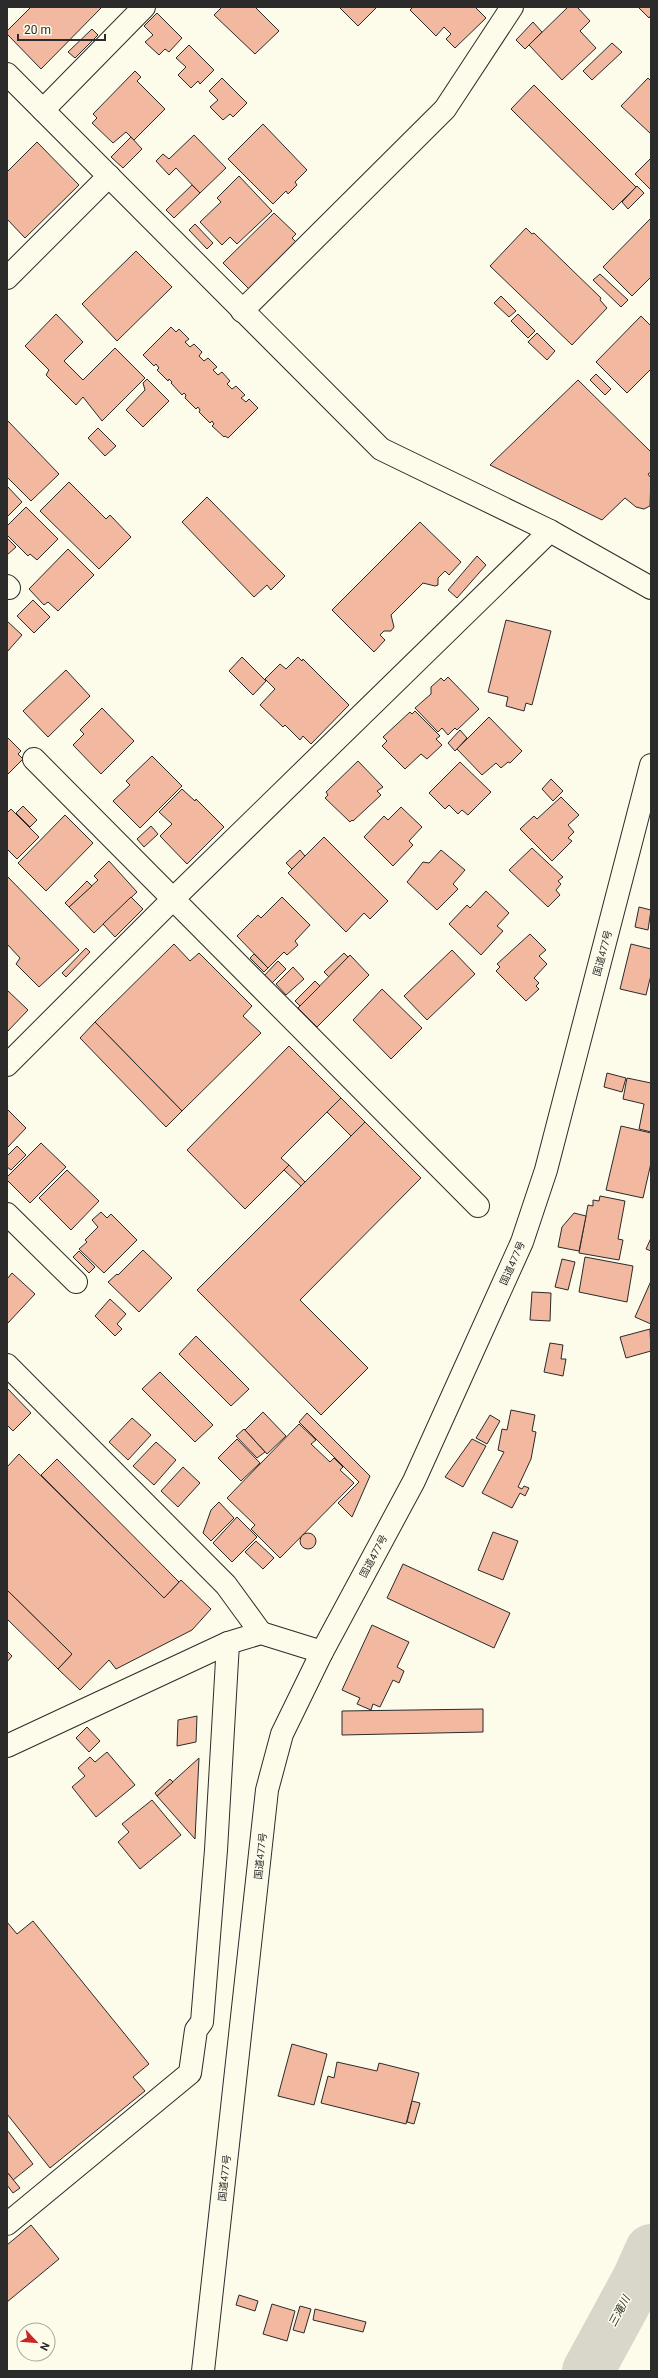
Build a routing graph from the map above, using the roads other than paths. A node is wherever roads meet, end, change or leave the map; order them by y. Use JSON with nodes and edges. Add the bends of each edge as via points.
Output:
{"nodes":[{"id":1,"x":144,"y":7,"type":"edge"},
{"id":2,"x":512,"y":7,"type":"edge"},
{"id":3,"x":7,"y":74,"type":"edge"},
{"id":4,"x":43,"y":110,"type":"junction"},
{"id":5,"x":109,"y":176,"type":"junction"},
{"id":6,"x":7,"y":278,"type":"edge"},
{"id":7,"x":242,"y":311,"type":"junction"},
{"id":8,"x":550,"y":531,"type":"junction"},
{"id":9,"x":650,"y":582,"type":"edge"},
{"id":10,"x":34,"y":759,"type":"dead end"},
{"id":11,"x":651,"y":764,"type":"edge"},
{"id":12,"x":173,"y":899,"type":"junction"},
{"id":13,"x":7,"y":1065,"type":"edge"},
{"id":14,"x":478,"y":1206,"type":"dead end"},
{"id":15,"x":7,"y":1214,"type":"edge"},
{"id":16,"x":76,"y":1282,"type":"dead end"},
{"id":17,"x":7,"y":1365,"type":"edge"},
{"id":18,"x":261,"y":1633,"type":"junction"},
{"id":19,"x":228,"y":1643,"type":"junction"},
{"id":20,"x":322,"y":1652,"type":"junction"},
{"id":21,"x":7,"y":1746,"type":"edge"},
{"id":22,"x":7,"y":2224,"type":"edge"},
{"id":23,"x":203,"y":2371,"type":"edge"}],
"edges":[{"from":1,"to":4,"type":"main road"},
{"from":2,"to":7,"type":"main road","via":[[445,109]]},
{"from":3,"to":4,"type":"main road"},
{"from":4,"to":5,"type":"main road"},
{"from":5,"to":6,"type":"main road"},
{"from":5,"to":7,"type":"main road"},
{"from":7,"to":8,"type":"main road","via":[[381,449]]},
{"from":8,"to":9,"type":"main road"},
{"from":8,"to":12,"type":"main road"},
{"from":10,"to":12,"type":"main road"},
{"from":11,"to":20,"type":"main road","name":"国道477号","via":[[546,1170],[522,1242],[414,1482]]},
{"from":12,"to":13,"type":"main road"},
{"from":12,"to":14,"type":"main road"},
{"from":15,"to":16,"type":"main road"},
{"from":17,"to":18,"type":"main road","via":[[226,1585]]},
{"from":18,"to":19,"type":"main road"},
{"from":18,"to":20,"type":"main road"},
{"from":19,"to":21,"type":"main road"},
{"from":19,"to":22,"type":"main road","via":[[216,1850],[202,2022],[196,2030],[190,2073]]},
{"from":20,"to":23,"type":"main road","name":"国道477号","via":[[282,1734],[267,1790]]}]}
